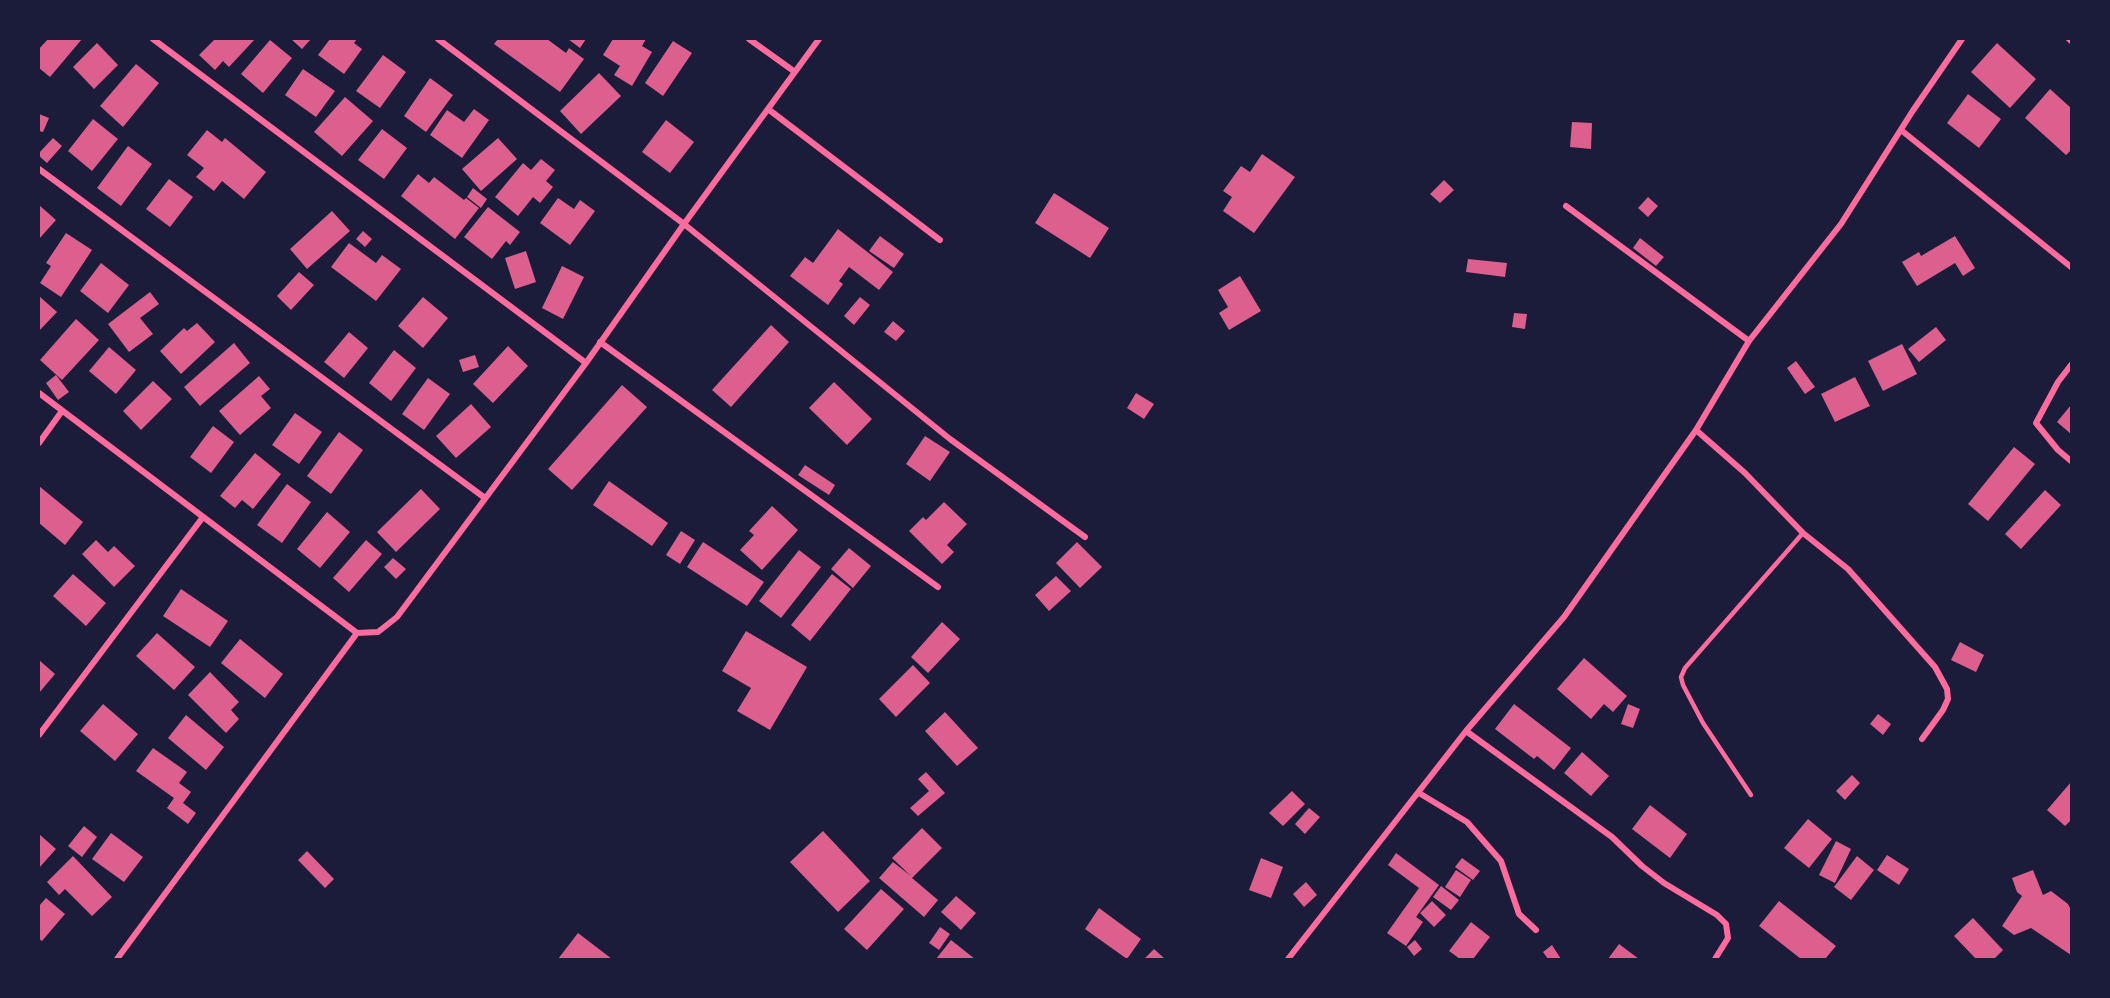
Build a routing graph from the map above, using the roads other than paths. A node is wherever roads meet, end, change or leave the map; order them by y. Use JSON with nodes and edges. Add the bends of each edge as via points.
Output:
{"nodes":[{"id":1,"x":153,"y":39,"type":"edge"},
{"id":2,"x":438,"y":39,"type":"edge"},
{"id":3,"x":749,"y":39,"type":"edge"},
{"id":4,"x":819,"y":39,"type":"edge"},
{"id":5,"x":1962,"y":39,"type":"edge"},
{"id":6,"x":795,"y":72,"type":"junction"},
{"id":7,"x":768,"y":109,"type":"junction"},
{"id":8,"x":1901,"y":130,"type":"junction"},
{"id":9,"x":39,"y":169,"type":"edge"},
{"id":10,"x":1566,"y":206,"type":"dead end"},
{"id":11,"x":684,"y":224,"type":"junction"},
{"id":12,"x":940,"y":240,"type":"dead end"},
{"id":13,"x":2071,"y":267,"type":"edge"},
{"id":14,"x":1749,"y":341,"type":"junction"},
{"id":15,"x":600,"y":342,"type":"junction"},
{"id":16,"x":586,"y":363,"type":"junction"},
{"id":17,"x":2071,"y":365,"type":"edge"},
{"id":18,"x":39,"y":393,"type":"edge"},
{"id":19,"x":62,"y":411,"type":"junction"},
{"id":20,"x":1696,"y":430,"type":"junction"},
{"id":21,"x":39,"y":443,"type":"edge"},
{"id":22,"x":2071,"y":461,"type":"edge"},
{"id":23,"x":485,"y":498,"type":"junction"},
{"id":24,"x":202,"y":517,"type":"junction"},
{"id":25,"x":1803,"y":532,"type":"junction"},
{"id":26,"x":1085,"y":537,"type":"dead end"},
{"id":27,"x":938,"y":587,"type":"dead end"},
{"id":28,"x":357,"y":633,"type":"junction"},
{"id":29,"x":1466,"y":731,"type":"junction"},
{"id":30,"x":39,"y":735,"type":"edge"},
{"id":31,"x":1922,"y":739,"type":"dead end"},
{"id":32,"x":1419,"y":794,"type":"junction"},
{"id":33,"x":1751,"y":795,"type":"dead end"},
{"id":34,"x":1536,"y":930,"type":"dead end"},
{"id":35,"x":117,"y":959,"type":"edge"},
{"id":36,"x":1288,"y":959,"type":"edge"},
{"id":37,"x":1715,"y":959,"type":"edge"}],
"edges":[{"from":1,"to":16,"type":"street"},
{"from":2,"to":11,"type":"street"},
{"from":3,"to":6,"type":"street"},
{"from":4,"to":6,"type":"street"},
{"from":5,"to":8,"type":"street"},
{"from":6,"to":7,"type":"street"},
{"from":7,"to":11,"type":"street"},
{"from":7,"to":12,"type":"street"},
{"from":8,"to":13,"type":"street"},
{"from":8,"to":14,"type":"street","via":[[1841,224]]},
{"from":9,"to":23,"type":"street"},
{"from":10,"to":14,"type":"street"},
{"from":11,"to":15,"type":"street"},
{"from":11,"to":26,"type":"street","via":[[918,415]]},
{"from":14,"to":20,"type":"street"},
{"from":15,"to":16,"type":"street"},
{"from":15,"to":27,"type":"street"},
{"from":16,"to":23,"type":"street"},
{"from":17,"to":22,"type":"street","via":[[2036,423]]},
{"from":18,"to":19,"type":"street"},
{"from":19,"to":21,"type":"street"},
{"from":19,"to":24,"type":"street"},
{"from":20,"to":25,"type":"street"},
{"from":20,"to":29,"type":"street","via":[[1564,617]]},
{"from":23,"to":28,"type":"street","via":[[397,616],[378,632]]},
{"from":24,"to":28,"type":"street"},
{"from":24,"to":30,"type":"street"},
{"from":25,"to":31,"type":"street","via":[[1848,569],[1943,679],[1948,699]]},
{"from":25,"to":33,"type":"lane","via":[[1681,677],[1703,723]]},
{"from":28,"to":35,"type":"street"},
{"from":29,"to":32,"type":"street"},
{"from":29,"to":37,"type":"street","via":[[1612,837],[1664,883],[1722,920],[1728,938]]},
{"from":32,"to":34,"type":"street","via":[[1467,822],[1501,861],[1519,914]]},
{"from":32,"to":36,"type":"street"}]}
